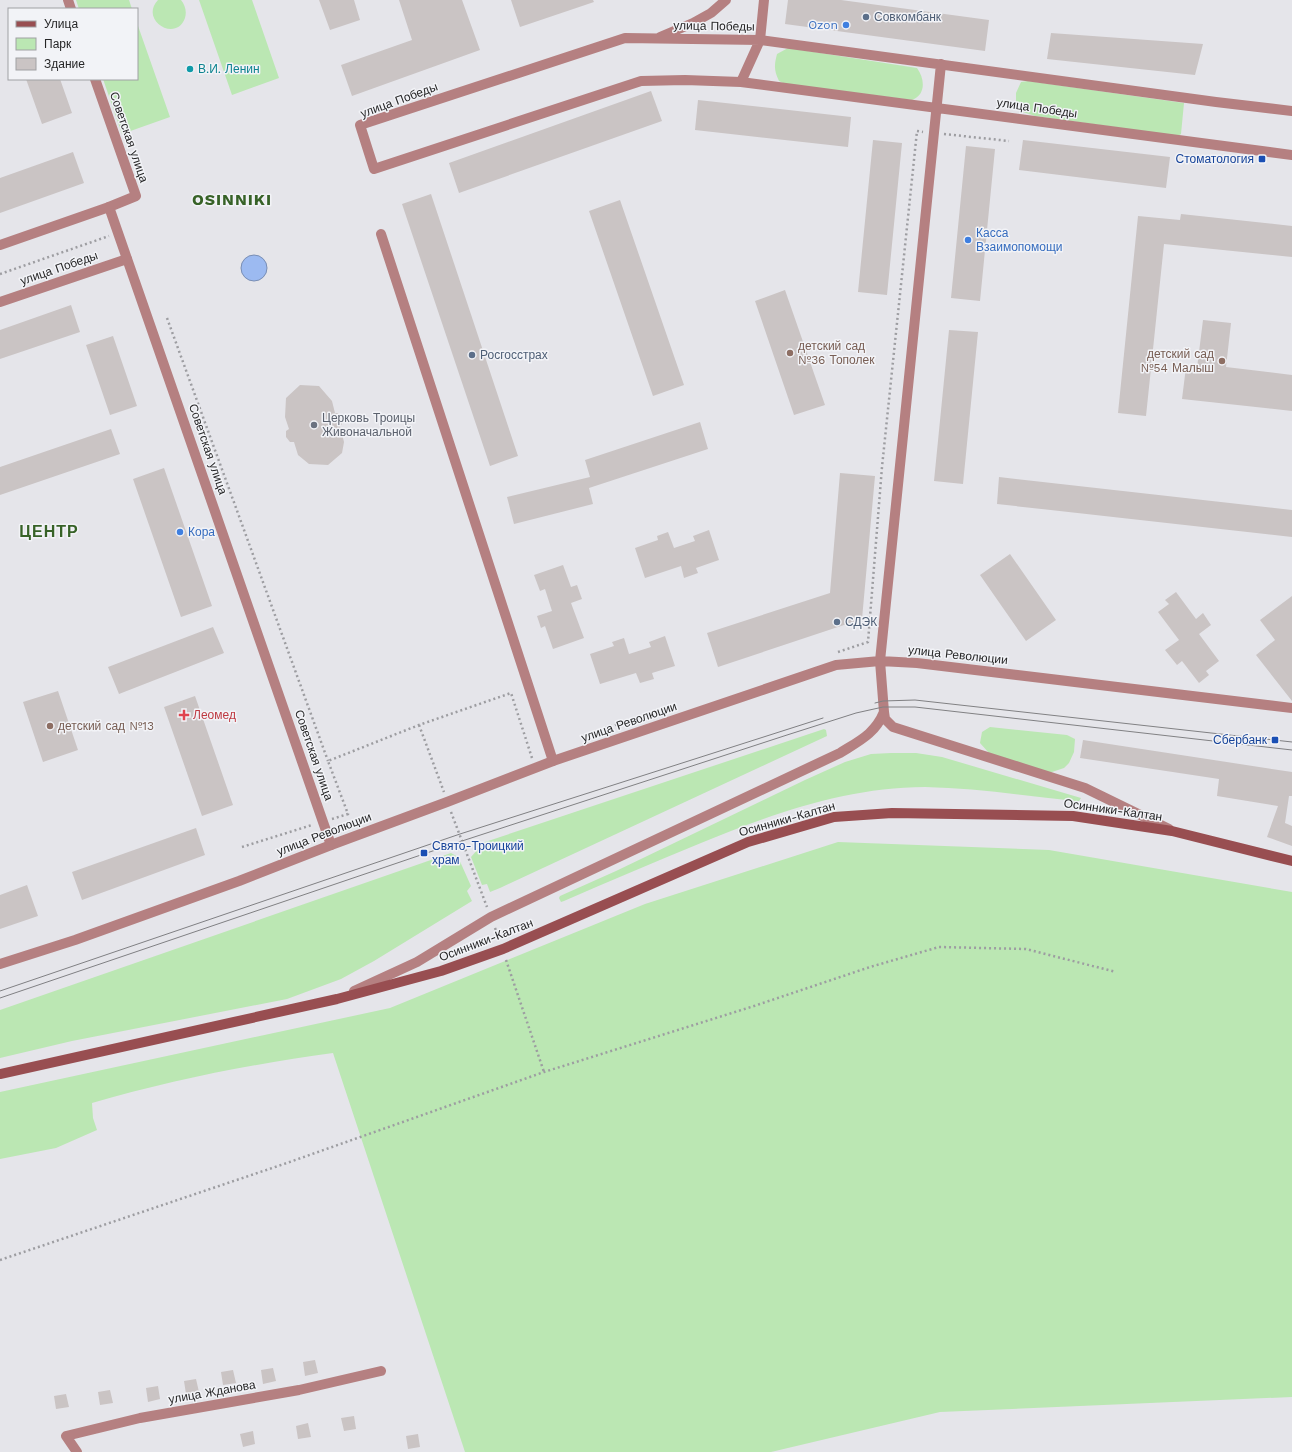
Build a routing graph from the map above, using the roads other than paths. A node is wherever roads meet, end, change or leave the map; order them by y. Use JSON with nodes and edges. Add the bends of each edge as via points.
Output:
{"nodes":[{"id":1,"x":726,"y":0,"type":"edge"},
{"id":2,"x":764,"y":0,"type":"edge"},
{"id":3,"x":657,"y":38,"type":"junction"},
{"id":4,"x":760,"y":40,"type":"junction"},
{"id":5,"x":941,"y":64,"type":"junction"},
{"id":6,"x":95,"y":80,"type":"edge"},
{"id":7,"x":741,"y":82,"type":"junction"},
{"id":8,"x":936,"y":108,"type":"junction"},
{"id":9,"x":1292,"y":111,"type":"edge"},
{"id":10,"x":1292,"y":155,"type":"edge"},
{"id":11,"x":109,"y":206,"type":"junction"},
{"id":12,"x":381,"y":234,"type":"dead end"},
{"id":13,"x":0,"y":245,"type":"edge"},
{"id":14,"x":127,"y":259,"type":"junction"},
{"id":15,"x":0,"y":302,"type":"edge"},
{"id":16,"x":880,"y":661,"type":"junction"},
{"id":17,"x":1292,"y":708,"type":"edge"},
{"id":18,"x":884,"y":712,"type":"junction"},
{"id":19,"x":553,"y":761,"type":"junction"},
{"id":20,"x":1172,"y":831,"type":"junction"},
{"id":21,"x":331,"y":845,"type":"junction"},
{"id":22,"x":1292,"y":861,"type":"edge"},
{"id":23,"x":0,"y":964,"type":"edge"},
{"id":24,"x":337,"y":999,"type":"junction"},
{"id":25,"x":0,"y":1074,"type":"edge"},
{"id":26,"x":381,"y":1371,"type":"dead end"},
{"id":27,"x":77,"y":1452,"type":"edge"}],
"edges":[{"from":1,"to":3,"type":"street","via":[[711,13],[693,23]]},
{"from":2,"to":4,"type":"street"},
{"from":3,"to":4,"type":"street","name":"улица Победы"},
{"from":3,"to":7,"type":"street","name":"улица Победы","via":[[625,38],[360,126],[374,169],[641,81]]},
{"from":4,"to":5,"type":"street","name":"улица Победы"},
{"from":4,"to":7,"type":"street"},
{"from":5,"to":8,"type":"street"},
{"from":5,"to":9,"type":"street","name":"улица Победы"},
{"from":6,"to":11,"type":"street","name":"Советская улица","via":[[136,196]]},
{"from":7,"to":8,"type":"street","name":"улица Победы"},
{"from":8,"to":10,"type":"street","name":"улица Победы"},
{"from":8,"to":16,"type":"street"},
{"from":11,"to":13,"type":"street"},
{"from":11,"to":14,"type":"street","name":"Советская улица"},
{"from":12,"to":19,"type":"street"},
{"from":14,"to":15,"type":"street","name":"улица Победы"},
{"from":14,"to":21,"type":"street","name":"Советская улица"},
{"from":16,"to":17,"type":"street","name":"улица Революции","via":[[917,663]]},
{"from":16,"to":18,"type":"street"},
{"from":16,"to":19,"type":"street","name":"улица Революции","via":[[836,665]]},
{"from":18,"to":20,"type":"street","via":[[885,719],[893,727],[1085,788]]},
{"from":18,"to":24,"type":"street","via":[[873,731],[840,753],[491,917],[416,962]]},
{"from":19,"to":21,"type":"street","name":"улица Революции"},
{"from":20,"to":22,"type":"main road","name":"Осинники-Калтан"},
{"from":20,"to":24,"type":"main road","name":"Осинники-Калтан","via":[[1074,816],[892,813],[834,817],[748,842],[503,949],[441,971]]},
{"from":21,"to":23,"type":"street","name":"улица Революции","via":[[75,940]]},
{"from":24,"to":25,"type":"main road","name":"Осинники-Калтан"},
{"from":26,"to":27,"type":"street","name":"улица Жданова","via":[[299,1390],[140,1418],[66,1436]]}]}
